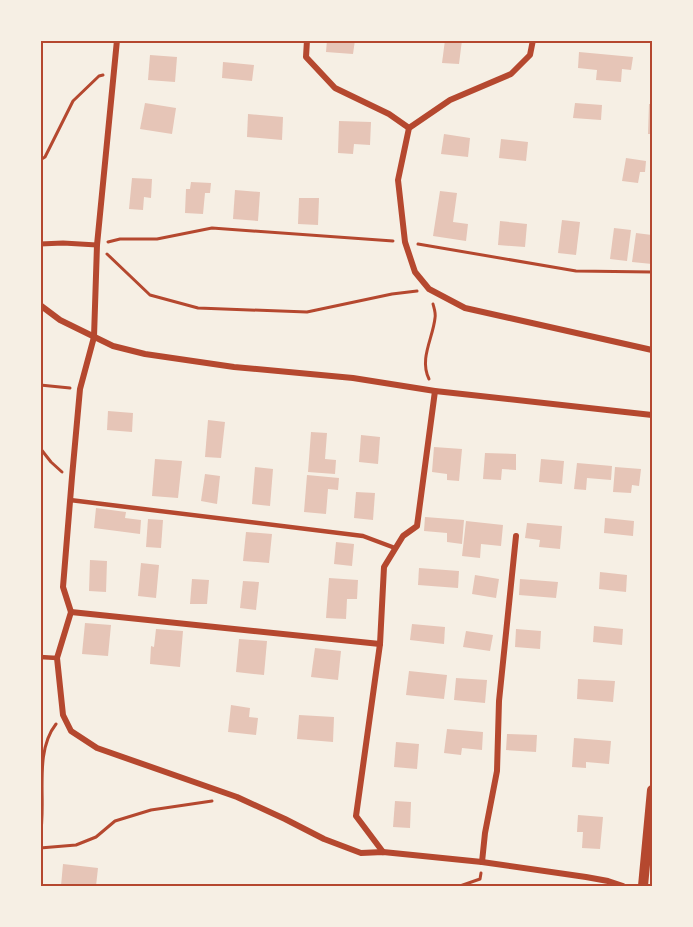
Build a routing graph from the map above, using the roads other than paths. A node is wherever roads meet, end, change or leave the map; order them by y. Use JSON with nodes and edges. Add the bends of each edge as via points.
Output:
{"nodes":[{"id":1,"x":117,"y":40,"type":"edge"},
{"id":2,"x":307,"y":40,"type":"edge"},
{"id":3,"x":533,"y":40,"type":"edge"},
{"id":4,"x":409,"y":128,"type":"junction"},
{"id":5,"x":40,"y":244,"type":"edge"},
{"id":6,"x":97,"y":245,"type":"junction"},
{"id":7,"x":40,"y":305,"type":"edge"},
{"id":8,"x":94,"y":337,"type":"junction"},
{"id":9,"x":652,"y":350,"type":"edge"},
{"id":10,"x":435,"y":391,"type":"junction"},
{"id":11,"x":652,"y":415,"type":"edge"},
{"id":12,"x":70,"y":500,"type":"junction"},
{"id":13,"x":516,"y":536,"type":"dead end"},
{"id":14,"x":396,"y":548,"type":"junction"},
{"id":15,"x":71,"y":612,"type":"junction"},
{"id":16,"x":380,"y":644,"type":"junction"},
{"id":17,"x":40,"y":657,"type":"edge"},
{"id":18,"x":57,"y":658,"type":"junction"},
{"id":19,"x":652,"y":790,"type":"edge"},
{"id":20,"x":383,"y":852,"type":"junction"},
{"id":21,"x":482,"y":862,"type":"junction"},
{"id":22,"x":623,"y":886,"type":"edge"},
{"id":23,"x":643,"y":886,"type":"edge"}],
"edges":[{"from":1,"to":6,"type":"street"},
{"from":2,"to":4,"type":"street","via":[[306,57],[335,88]]},
{"from":3,"to":4,"type":"street","via":[[530,55],[511,74],[450,100]]},
{"from":4,"to":9,"type":"street","via":[[398,180],[405,242],[415,272],[429,289],[465,308]]},
{"from":5,"to":6,"type":"street"},
{"from":6,"to":8,"type":"street"},
{"from":7,"to":8,"type":"street"},
{"from":8,"to":10,"type":"street","via":[[145,354]]},
{"from":8,"to":12,"type":"street","via":[[80,389]]},
{"from":10,"to":11,"type":"street"},
{"from":10,"to":14,"type":"street","via":[[417,526],[403,536]]},
{"from":12,"to":14,"type":"lane","via":[[363,536]]},
{"from":12,"to":15,"type":"street","via":[[63,587]]},
{"from":13,"to":21,"type":"street","via":[[499,700],[497,771]]},
{"from":14,"to":16,"type":"street","via":[[384,567]]},
{"from":15,"to":16,"type":"street"},
{"from":15,"to":18,"type":"street"},
{"from":16,"to":20,"type":"street","via":[[356,816]]},
{"from":17,"to":18,"type":"lane"},
{"from":18,"to":20,"type":"street","via":[[63,715],[71,731],[97,748],[237,797],[362,854]]},
{"from":19,"to":23,"type":"street"},
{"from":20,"to":21,"type":"street"},
{"from":21,"to":22,"type":"street"}]}
